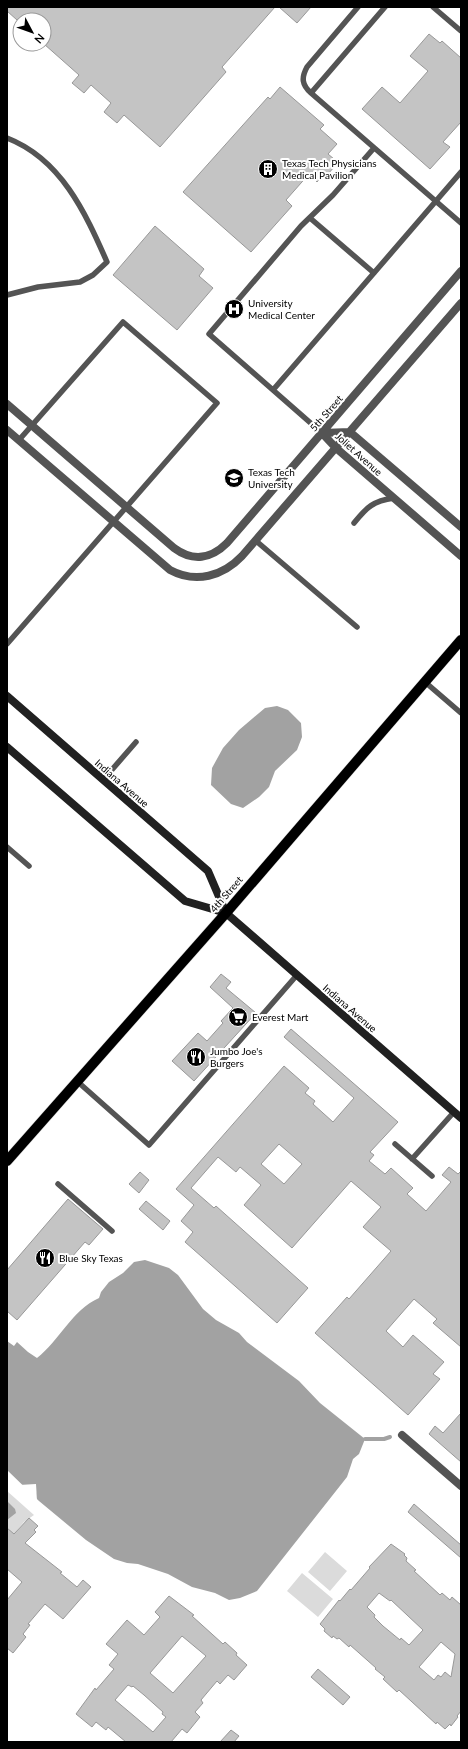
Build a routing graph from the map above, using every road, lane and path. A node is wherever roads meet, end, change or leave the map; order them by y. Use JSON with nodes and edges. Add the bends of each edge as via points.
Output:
{"nodes":[{"id":1,"x":358,"y":7,"type":"edge"},
{"id":2,"x":385,"y":7,"type":"edge"},
{"id":3,"x":433,"y":7,"type":"edge"},
{"id":4,"x":461,"y":31,"type":"edge"},
{"id":5,"x":311,"y":93,"type":"junction"},
{"id":6,"x":7,"y":138,"type":"edge"},
{"id":7,"x":374,"y":148,"type":"junction"},
{"id":8,"x":461,"y":172,"type":"edge"},
{"id":9,"x":436,"y":201,"type":"junction"},
{"id":10,"x":310,"y":218,"type":"junction"},
{"id":11,"x":461,"y":224,"type":"edge"},
{"id":12,"x":461,"y":271,"type":"edge"},
{"id":13,"x":374,"y":273,"type":"junction"},
{"id":14,"x":7,"y":295,"type":"edge"},
{"id":15,"x":461,"y":303,"type":"edge"},
{"id":16,"x":273,"y":390,"type":"junction"},
{"id":17,"x":7,"y":404,"type":"edge"},
{"id":18,"x":32,"y":425,"type":"junction"},
{"id":19,"x":7,"y":430,"type":"edge"},
{"id":20,"x":350,"y":432,"type":"junction"},
{"id":21,"x":322,"y":433,"type":"junction"},
{"id":22,"x":19,"y":440,"type":"junction"},
{"id":23,"x":336,"y":448,"type":"junction"},
{"id":24,"x":394,"y":498,"type":"junction"},
{"id":25,"x":126,"y":507,"type":"junction"},
{"id":26,"x":113,"y":522,"type":"junction"},
{"id":27,"x":354,"y":523,"type":"dead end"},
{"id":28,"x":461,"y":526,"type":"edge"},
{"id":29,"x":256,"y":540,"type":"junction"},
{"id":30,"x":461,"y":556,"type":"edge"},
{"id":31,"x":357,"y":627,"type":"dead end"},
{"id":32,"x":461,"y":640,"type":"edge"},
{"id":33,"x":7,"y":644,"type":"edge"},
{"id":34,"x":425,"y":682,"type":"junction"},
{"id":35,"x":7,"y":696,"type":"edge"},
{"id":36,"x":461,"y":713,"type":"edge"},
{"id":37,"x":136,"y":742,"type":"dead end"},
{"id":38,"x":7,"y":747,"type":"edge"},
{"id":39,"x":104,"y":780,"type":"junction"},
{"id":40,"x":7,"y":847,"type":"edge"},
{"id":41,"x":29,"y":866,"type":"dead end"},
{"id":42,"x":226,"y":913,"type":"junction"},
{"id":43,"x":297,"y":975,"type":"junction"},
{"id":44,"x":78,"y":1082,"type":"junction"},
{"id":45,"x":454,"y":1112,"type":"junction"},
{"id":46,"x":461,"y":1118,"type":"edge"},
{"id":47,"x":395,"y":1144,"type":"dead end"},
{"id":48,"x":412,"y":1159,"type":"junction"},
{"id":49,"x":7,"y":1161,"type":"edge"},
{"id":50,"x":432,"y":1176,"type":"dead end"},
{"id":51,"x":58,"y":1184,"type":"dead end"},
{"id":52,"x":112,"y":1231,"type":"dead end"},
{"id":53,"x":402,"y":1436,"type":"dead end"},
{"id":54,"x":461,"y":1486,"type":"edge"}],
"edges":[{"from":1,"to":5,"type":"lane","via":[[307,67],[302,77],[304,86]]},
{"from":2,"to":5,"type":"lane"},
{"from":3,"to":4,"type":"lane"},
{"from":5,"to":7,"type":"lane"},
{"from":6,"to":14,"type":"lane","via":[[42,157],[59,176],[82,210],[107,262],[93,275],[80,282],[38,287]]},
{"from":7,"to":9,"type":"lane"},
{"from":7,"to":10,"type":"lane"},
{"from":8,"to":9,"type":"lane"},
{"from":9,"to":11,"type":"lane"},
{"from":9,"to":13,"type":"lane"},
{"from":10,"to":13,"type":"lane"},
{"from":10,"to":16,"type":"lane","via":[[209,334]]},
{"from":12,"to":21,"type":"street","name":"5th Street"},
{"from":13,"to":16,"type":"lane"},
{"from":15,"to":20,"type":"street"},
{"from":16,"to":21,"type":"lane"},
{"from":17,"to":18,"type":"street"},
{"from":18,"to":22,"type":"lane"},
{"from":18,"to":25,"type":"street"},
{"from":18,"to":25,"type":"lane","via":[[123,322],[217,403]]},
{"from":19,"to":22,"type":"street"},
{"from":20,"to":21,"type":"street","name":"Joliet Avenue"},
{"from":20,"to":23,"type":"street"},
{"from":20,"to":28,"type":"street","name":"Joliet Avenue"},
{"from":21,"to":23,"type":"street","name":"Joliet Avenue"},
{"from":21,"to":25,"type":"street","name":"5th Street","via":[[227,543],[216,552],[200,558],[184,555]]},
{"from":22,"to":26,"type":"street"},
{"from":23,"to":24,"type":"street","name":"Joliet Avenue"},
{"from":23,"to":29,"type":"street"},
{"from":24,"to":27,"type":"lane","via":[[380,500],[371,505]]},
{"from":24,"to":30,"type":"street","name":"Joliet Avenue"},
{"from":25,"to":26,"type":"lane"},
{"from":26,"to":29,"type":"street","via":[[170,570],[181,575],[204,577],[218,574],[231,566]]},
{"from":26,"to":33,"type":"lane"},
{"from":29,"to":31,"type":"lane"},
{"from":32,"to":34,"type":"main road","name":"4th Street"},
{"from":34,"to":36,"type":"lane"},
{"from":34,"to":42,"type":"main road","name":"4th Street"},
{"from":35,"to":39,"type":"street","name":"Indiana Avenue"},
{"from":37,"to":39,"type":"lane"},
{"from":38,"to":42,"type":"street","name":"Indiana Avenue","via":[[185,900]]},
{"from":39,"to":42,"type":"street","name":"Indiana Avenue","via":[[208,871]]},
{"from":40,"to":41,"type":"lane"},
{"from":42,"to":43,"type":"street","name":"Indiana Avenue"},
{"from":42,"to":44,"type":"main road","name":"4th Street"},
{"from":43,"to":44,"type":"lane","via":[[149,1145]]},
{"from":43,"to":45,"type":"street","name":"Indiana Avenue"},
{"from":44,"to":49,"type":"main road","name":"4th Street"},
{"from":45,"to":46,"type":"street","name":"Indiana Avenue"},
{"from":45,"to":48,"type":"lane"},
{"from":47,"to":48,"type":"lane"},
{"from":48,"to":50,"type":"lane"},
{"from":51,"to":52,"type":"lane"},
{"from":53,"to":54,"type":"street"}]}
